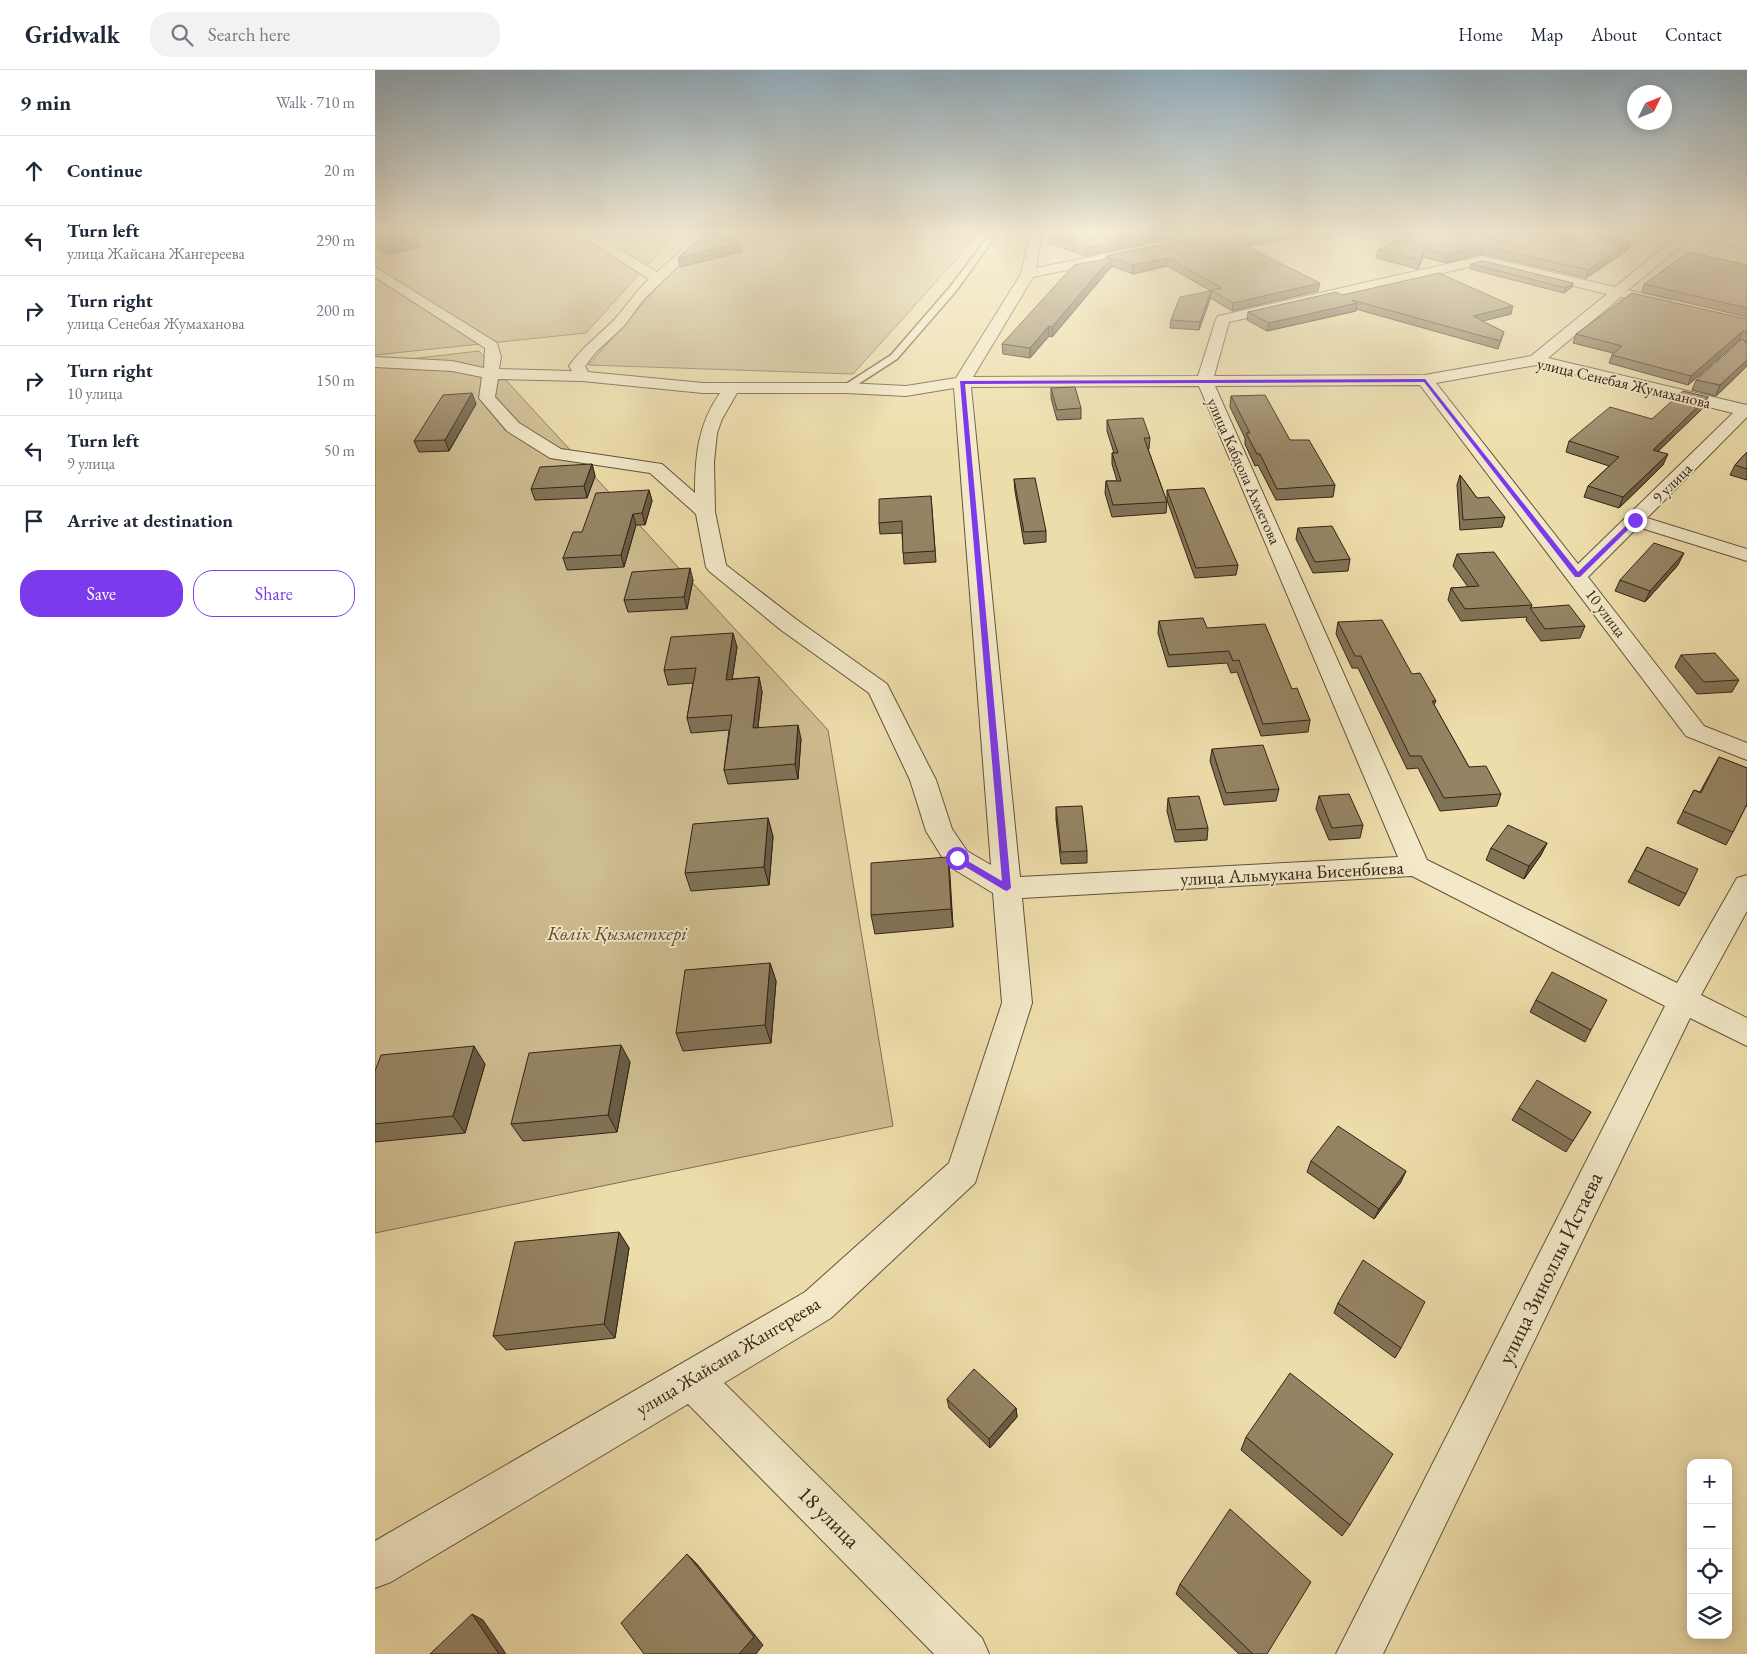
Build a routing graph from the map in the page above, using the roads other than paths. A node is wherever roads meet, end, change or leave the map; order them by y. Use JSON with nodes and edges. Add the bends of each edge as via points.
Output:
{"nodes":[{"id":1,"x":431,"y":307,"type":"edge"},
{"id":2,"x":631,"y":307,"type":"edge"},
{"id":3,"x":937,"y":307,"type":"edge"},
{"id":4,"x":1008,"y":307,"type":"edge"},
{"id":5,"x":1276,"y":307,"type":"edge"},
{"id":6,"x":1600,"y":307,"type":"edge"},
{"id":7,"x":1679,"y":307,"type":"edge"},
{"id":8,"x":1683,"y":308,"type":"edge"},
{"id":9,"x":1536,"y":360,"type":"junction"},
{"id":10,"x":375,"y":362,"type":"edge"},
{"id":11,"x":489,"y":374,"type":"junction"},
{"id":12,"x":582,"y":376,"type":"junction"},
{"id":13,"x":1425,"y":380,"type":"junction"},
{"id":14,"x":1205,"y":381,"type":"junction"},
{"id":15,"x":962,"y":382,"type":"junction"},
{"id":16,"x":732,"y":388,"type":"junction"},
{"id":17,"x":847,"y":388,"type":"junction"},
{"id":18,"x":1746,"y":410,"type":"edge"},
{"id":19,"x":705,"y":512,"type":"junction"},
{"id":20,"x":1635,"y":520,"type":"junction"},
{"id":21,"x":1747,"y":555,"type":"edge"},
{"id":22,"x":1577,"y":576,"type":"junction"},
{"id":23,"x":1747,"y":752,"type":"edge"},
{"id":24,"x":1416,"y":866,"type":"junction"},
{"id":25,"x":1747,"y":886,"type":"edge"},
{"id":26,"x":1007,"y":888,"type":"junction"},
{"id":27,"x":1683,"y":1000,"type":"junction"},
{"id":28,"x":1747,"y":1033,"type":"edge"},
{"id":29,"x":692,"y":1379,"type":"junction"},
{"id":30,"x":375,"y":1566,"type":"edge"},
{"id":31,"x":966,"y":1654,"type":"edge"},
{"id":32,"x":1359,"y":1654,"type":"edge"}],
"edges":[{"from":1,"to":11,"type":"street","via":[[492,346]]},
{"from":2,"to":12,"type":"street","via":[[577,366]]},
{"from":3,"to":17,"type":"lane","via":[[894,357]]},
{"from":4,"to":15,"type":"street"},
{"from":5,"to":14,"type":"street","name":"улица Кабдола Ахметова","via":[[1223,319]]},
{"from":6,"to":9,"type":"street"},
{"from":7,"to":8,"type":"street","name":"улица Кабдола Ахметова"},
{"from":9,"to":13,"type":"street","name":"улица Сенебая Жумаханова"},
{"from":9,"to":18,"type":"street","name":"улица Сенебая Жумаханова"},
{"from":10,"to":11,"type":"street","name":"улица Сенебая Жумаханова","via":[[452,366]]},
{"from":11,"to":12,"type":"street","name":"улица Сенебая Жумаханова"},
{"from":11,"to":19,"type":"street","via":[[487,398],[513,427],[556,454],[656,468]]},
{"from":12,"to":16,"type":"street","name":"улица Сенебая Жумаханова"},
{"from":13,"to":14,"type":"street","name":"улица Сенебая Жумаханова"},
{"from":13,"to":22,"type":"street","name":"10 улица"},
{"from":14,"to":15,"type":"street","name":"улица Сенебая Жумаханова"},
{"from":14,"to":24,"type":"street","name":"улица Кабдола Ахметова"},
{"from":15,"to":17,"type":"street","name":"улица Сенебая Жумаханова","via":[[906,391]]},
{"from":15,"to":26,"type":"street","name":"улица Жайсана Жангереева"},
{"from":16,"to":17,"type":"street","name":"улица Сенебая Жумаханова"},
{"from":16,"to":19,"type":"street","via":[[708,428]]},
{"from":18,"to":20,"type":"street","name":"9 улица"},
{"from":19,"to":26,"type":"street","via":[[716,567],[789,625],[879,689],[923,780],[939,831],[957,858]]},
{"from":20,"to":21,"type":"street"},
{"from":20,"to":22,"type":"street","name":"9 улица"},
{"from":22,"to":23,"type":"street","name":"10 улица","via":[[1695,731]]},
{"from":24,"to":26,"type":"street","name":"улица Альмукана Бисенбиева"},
{"from":24,"to":27,"type":"street","name":"улица Альмукана Бисенбиева"},
{"from":25,"to":27,"type":"street","name":"улица Зиноллы Истаева"},
{"from":26,"to":29,"type":"street","name":"улица Жайсана Жангереева","via":[[1017,1003],[963,1172],[817,1305]]},
{"from":27,"to":28,"type":"street","name":"улица Альмукана Бисенбиева"},
{"from":27,"to":32,"type":"street","name":"улица Зиноллы Истаева"},
{"from":29,"to":30,"type":"street","name":"улица Жайсана Жангереева"},
{"from":29,"to":31,"type":"street","name":"18 улица"}]}
